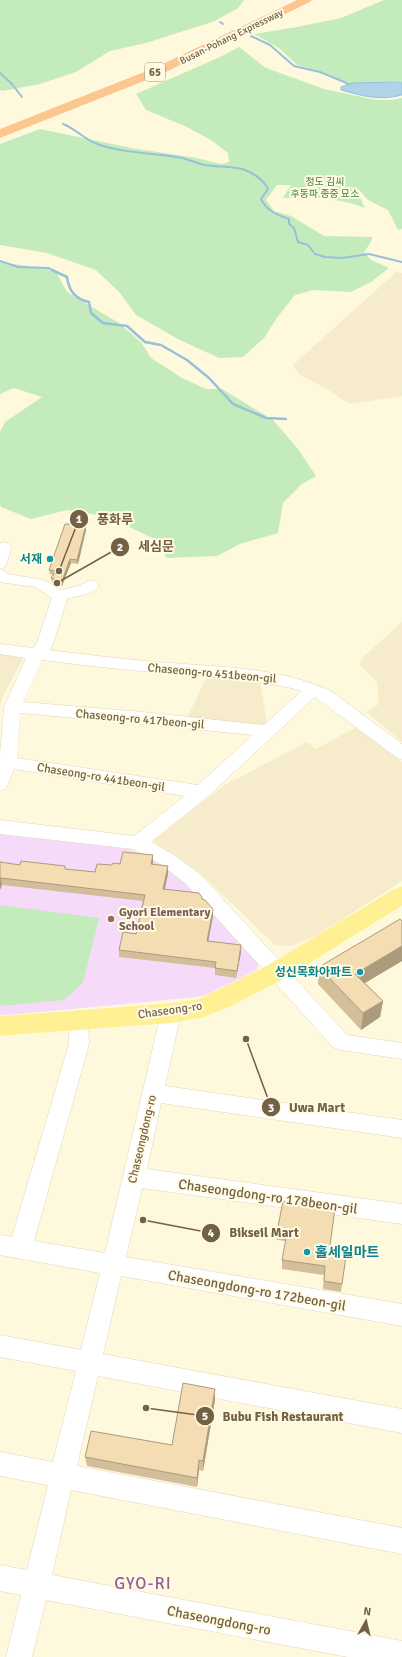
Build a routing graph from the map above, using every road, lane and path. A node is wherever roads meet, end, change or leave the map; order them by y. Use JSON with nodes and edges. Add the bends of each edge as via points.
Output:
{"nodes":[{"id":1,"x":287,"y":0,"type":"edge"},
{"id":2,"x":306,"y":0,"type":"edge"},
{"id":3,"x":0,"y":127,"type":"edge"},
{"id":4,"x":0,"y":134,"type":"edge"},
{"id":5,"x":4,"y":547,"type":"dead end"},
{"id":6,"x":0,"y":564,"type":"edge"},
{"id":7,"x":0,"y":574,"type":"edge"},
{"id":8,"x":91,"y":586,"type":"dead end"},
{"id":9,"x":60,"y":596,"type":"junction"},
{"id":10,"x":0,"y":649,"type":"edge"},
{"id":11,"x":38,"y":653,"type":"junction"},
{"id":12,"x":314,"y":689,"type":"junction"},
{"id":13,"x":12,"y":707,"type":"junction"},
{"id":14,"x":267,"y":732,"type":"junction"},
{"id":15,"x":402,"y":753,"type":"edge"},
{"id":16,"x":4,"y":762,"type":"edge"},
{"id":17,"x":0,"y":785,"type":"edge"},
{"id":18,"x":202,"y":792,"type":"junction"},
{"id":19,"x":0,"y":827,"type":"edge"},
{"id":20,"x":137,"y":842,"type":"junction"},
{"id":21,"x":402,"y":895,"type":"edge"},
{"id":22,"x":276,"y":972,"type":"junction"},
{"id":23,"x":171,"y":1013,"type":"junction"},
{"id":24,"x":78,"y":1020,"type":"junction"},
{"id":25,"x":0,"y":1027,"type":"edge"},
{"id":26,"x":402,"y":1051,"type":"edge"},
{"id":27,"x":153,"y":1093,"type":"junction"},
{"id":28,"x":402,"y":1129,"type":"edge"},
{"id":29,"x":134,"y":1177,"type":"junction"},
{"id":30,"x":402,"y":1214,"type":"edge"},
{"id":31,"x":10,"y":1247,"type":"edge"},
{"id":32,"x":113,"y":1265,"type":"junction"},
{"id":33,"x":402,"y":1316,"type":"edge"},
{"id":34,"x":0,"y":1346,"type":"edge"},
{"id":35,"x":90,"y":1362,"type":"junction"},
{"id":36,"x":402,"y":1421,"type":"edge"},
{"id":37,"x":0,"y":1464,"type":"edge"},
{"id":38,"x":63,"y":1477,"type":"junction"},
{"id":39,"x":402,"y":1541,"type":"edge"},
{"id":40,"x":0,"y":1578,"type":"edge"},
{"id":41,"x":36,"y":1585,"type":"junction"},
{"id":42,"x":402,"y":1654,"type":"edge"},
{"id":43,"x":19,"y":1657,"type":"edge"}],
"edges":[{"from":1,"to":3,"type":"highway","name":"Busan-Pohang Expressway","number":"65","via":[[105,85]]},
{"from":2,"to":4,"type":"highway","name":"Busan-Pohang Expressway","number":"65","via":[[158,71]]},
{"from":5,"to":6,"type":"street"},
{"from":7,"to":9,"type":"street","via":[[3,578],[39,583]]},
{"from":8,"to":9,"type":"street","via":[[80,592],[68,592]]},
{"from":9,"to":11,"type":"street","via":[[45,644]]},
{"from":10,"to":11,"type":"street","name":"Chaseong-ro 451beon-gil"},
{"from":11,"to":12,"type":"street","name":"Chaseong-ro 451beon-gil","via":[[115,664],[260,676]]},
{"from":11,"to":13,"type":"street"},
{"from":12,"to":14,"type":"street"},
{"from":12,"to":15,"type":"street","name":"Chaseong-ro 451beon-gil"},
{"from":13,"to":14,"type":"street","name":"Chaseong-ro 417beon-gil"},
{"from":13,"to":16,"type":"street"},
{"from":14,"to":18,"type":"street"},
{"from":16,"to":17,"type":"street"},
{"from":16,"to":18,"type":"street","name":"Chaseong-ro 441beon-gil"},
{"from":18,"to":20,"type":"street"},
{"from":19,"to":20,"type":"street"},
{"from":20,"to":22,"type":"street","via":[[168,860],[193,879]]},
{"from":21,"to":22,"type":"main road","name":"Chaseong-ro"},
{"from":22,"to":23,"type":"main road","name":"Chaseong-ro","via":[[201,1008]]},
{"from":22,"to":26,"type":"street","via":[[341,1042]]},
{"from":23,"to":24,"type":"main road","name":"Chaseong-ro"},
{"from":23,"to":27,"type":"street","name":"Chaseongdong-ro"},
{"from":24,"to":25,"type":"main road","name":"Chaseong-ro"},
{"from":24,"to":31,"type":"street","via":[[78,1044]]},
{"from":27,"to":28,"type":"street"},
{"from":27,"to":29,"type":"street","name":"Chaseongdong-ro"},
{"from":29,"to":30,"type":"street","name":"Chaseongdong-ro 178beon-gil"},
{"from":29,"to":32,"type":"street","name":"Chaseongdong-ro"},
{"from":31,"to":32,"type":"street"},
{"from":32,"to":33,"type":"street","name":"Chaseongdong-ro 172beon-gil"},
{"from":32,"to":35,"type":"street","name":"Chaseongdong-ro"},
{"from":34,"to":35,"type":"street"},
{"from":35,"to":36,"type":"street"},
{"from":35,"to":38,"type":"street","name":"Chaseongdong-ro"},
{"from":37,"to":38,"type":"street"},
{"from":38,"to":39,"type":"street"},
{"from":38,"to":41,"type":"street","name":"Chaseongdong-ro"},
{"from":40,"to":41,"type":"street","name":"Chaseongdong-ro"},
{"from":41,"to":42,"type":"street","name":"Chaseongdong-ro"},
{"from":41,"to":43,"type":"street","name":"Chaseongdong-ro"}]}
